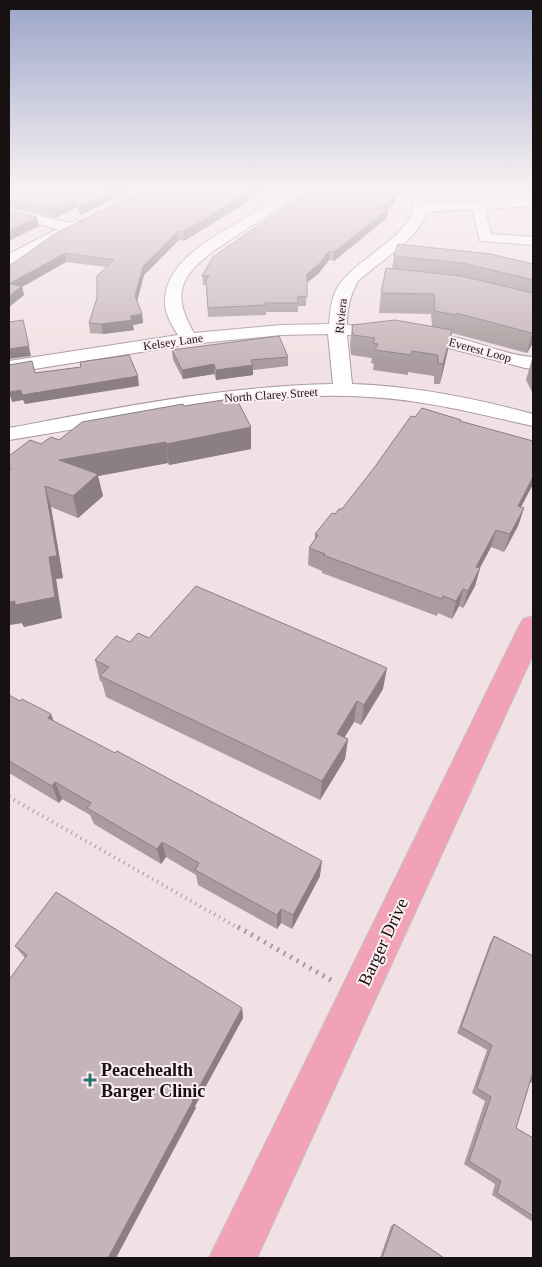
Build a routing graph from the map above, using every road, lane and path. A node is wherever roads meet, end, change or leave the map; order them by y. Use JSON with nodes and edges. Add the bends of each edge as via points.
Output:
{"nodes":[{"id":1,"x":34,"y":247,"type":"edge"},
{"id":2,"x":210,"y":247,"type":"edge"},
{"id":3,"x":392,"y":247,"type":"edge"},
{"id":4,"x":9,"y":260,"type":"edge"},
{"id":5,"x":338,"y":330,"type":"junction"},
{"id":6,"x":189,"y":339,"type":"junction"},
{"id":7,"x":533,"y":363,"type":"edge"},
{"id":8,"x":9,"y":366,"type":"edge"},
{"id":9,"x":343,"y":390,"type":"junction"},
{"id":10,"x":533,"y":420,"type":"edge"},
{"id":11,"x":9,"y":434,"type":"edge"},
{"id":12,"x":533,"y":626,"type":"edge"},
{"id":13,"x":9,"y":796,"type":"edge"},
{"id":14,"x":359,"y":994,"type":"junction"},
{"id":15,"x":233,"y":1258,"type":"edge"}],
"edges":[{"from":1,"to":4,"type":"street"},
{"from":2,"to":6,"type":"street","via":[[191,262],[174,287],[177,318]]},
{"from":3,"to":5,"type":"street","name":"Riviera","via":[[364,276],[344,290]]},
{"from":5,"to":6,"type":"street","name":"Kelsey Lane"},
{"from":5,"to":7,"type":"street","name":"Everest Loop","via":[[434,338]]},
{"from":5,"to":9,"type":"street","name":"Riviera"},
{"from":6,"to":8,"type":"street","name":"Kelsey Lane"},
{"from":9,"to":10,"type":"street","name":"North Clarey Street","via":[[453,400]]},
{"from":9,"to":11,"type":"street","name":"North Clarey Street","via":[[245,395]]},
{"from":12,"to":14,"type":"main road","name":"Barger Drive"},
{"from":13,"to":14,"type":"path"},
{"from":14,"to":15,"type":"main road","name":"Barger Drive"}]}
